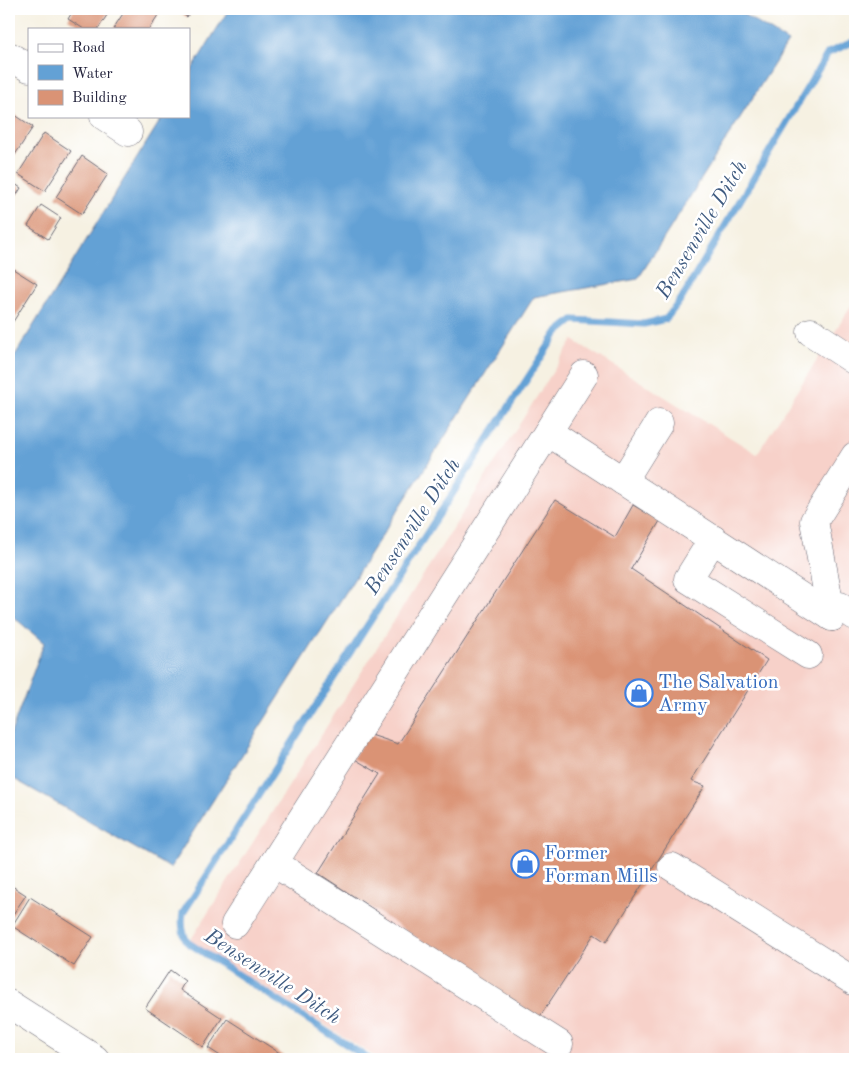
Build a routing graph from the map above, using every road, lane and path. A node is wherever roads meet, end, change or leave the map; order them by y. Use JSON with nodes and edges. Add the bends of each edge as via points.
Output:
{"nodes":[{"id":1,"x":9,"y":56,"type":"edge"},
{"id":2,"x":28,"y":67,"type":"edge"},
{"id":3,"x":107,"y":118,"type":"edge"},
{"id":4,"x":128,"y":132,"type":"dead end"},
{"id":5,"x":811,"y":332,"type":"dead end"},
{"id":6,"x":855,"y":361,"type":"edge"},
{"id":7,"x":584,"y":375,"type":"dead end"},
{"id":8,"x":659,"y":423,"type":"dead end"},
{"id":9,"x":548,"y":432,"type":"junction"},
{"id":10,"x":855,"y":456,"type":"edge"},
{"id":11,"x":622,"y":481,"type":"junction"},
{"id":12,"x":713,"y":539,"type":"junction"},
{"id":13,"x":842,"y":613,"type":"edge"},
{"id":14,"x":808,"y":655,"type":"dead end"},
{"id":15,"x":274,"y":862,"type":"junction"},
{"id":16,"x":672,"y":867,"type":"dead end"},
{"id":17,"x":235,"y":924,"type":"dead end"},
{"id":18,"x":855,"y":982,"type":"edge"},
{"id":19,"x":9,"y":1004,"type":"edge"},
{"id":20,"x":559,"y":1044,"type":"dead end"},
{"id":21,"x":95,"y":1059,"type":"edge"}],
"edges":[{"from":1,"to":2,"type":"street"},
{"from":3,"to":4,"type":"street"},
{"from":5,"to":6,"type":"street"},
{"from":7,"to":9,"type":"street"},
{"from":8,"to":11,"type":"street"},
{"from":9,"to":11,"type":"street"},
{"from":9,"to":15,"type":"street"},
{"from":10,"to":13,"type":"street","via":[[814,521]]},
{"from":11,"to":12,"type":"street"},
{"from":12,"to":13,"type":"street"},
{"from":12,"to":14,"type":"street","via":[[688,579]]},
{"from":15,"to":17,"type":"street"},
{"from":15,"to":20,"type":"street"},
{"from":16,"to":18,"type":"street"},
{"from":19,"to":21,"type":"street"}]}
